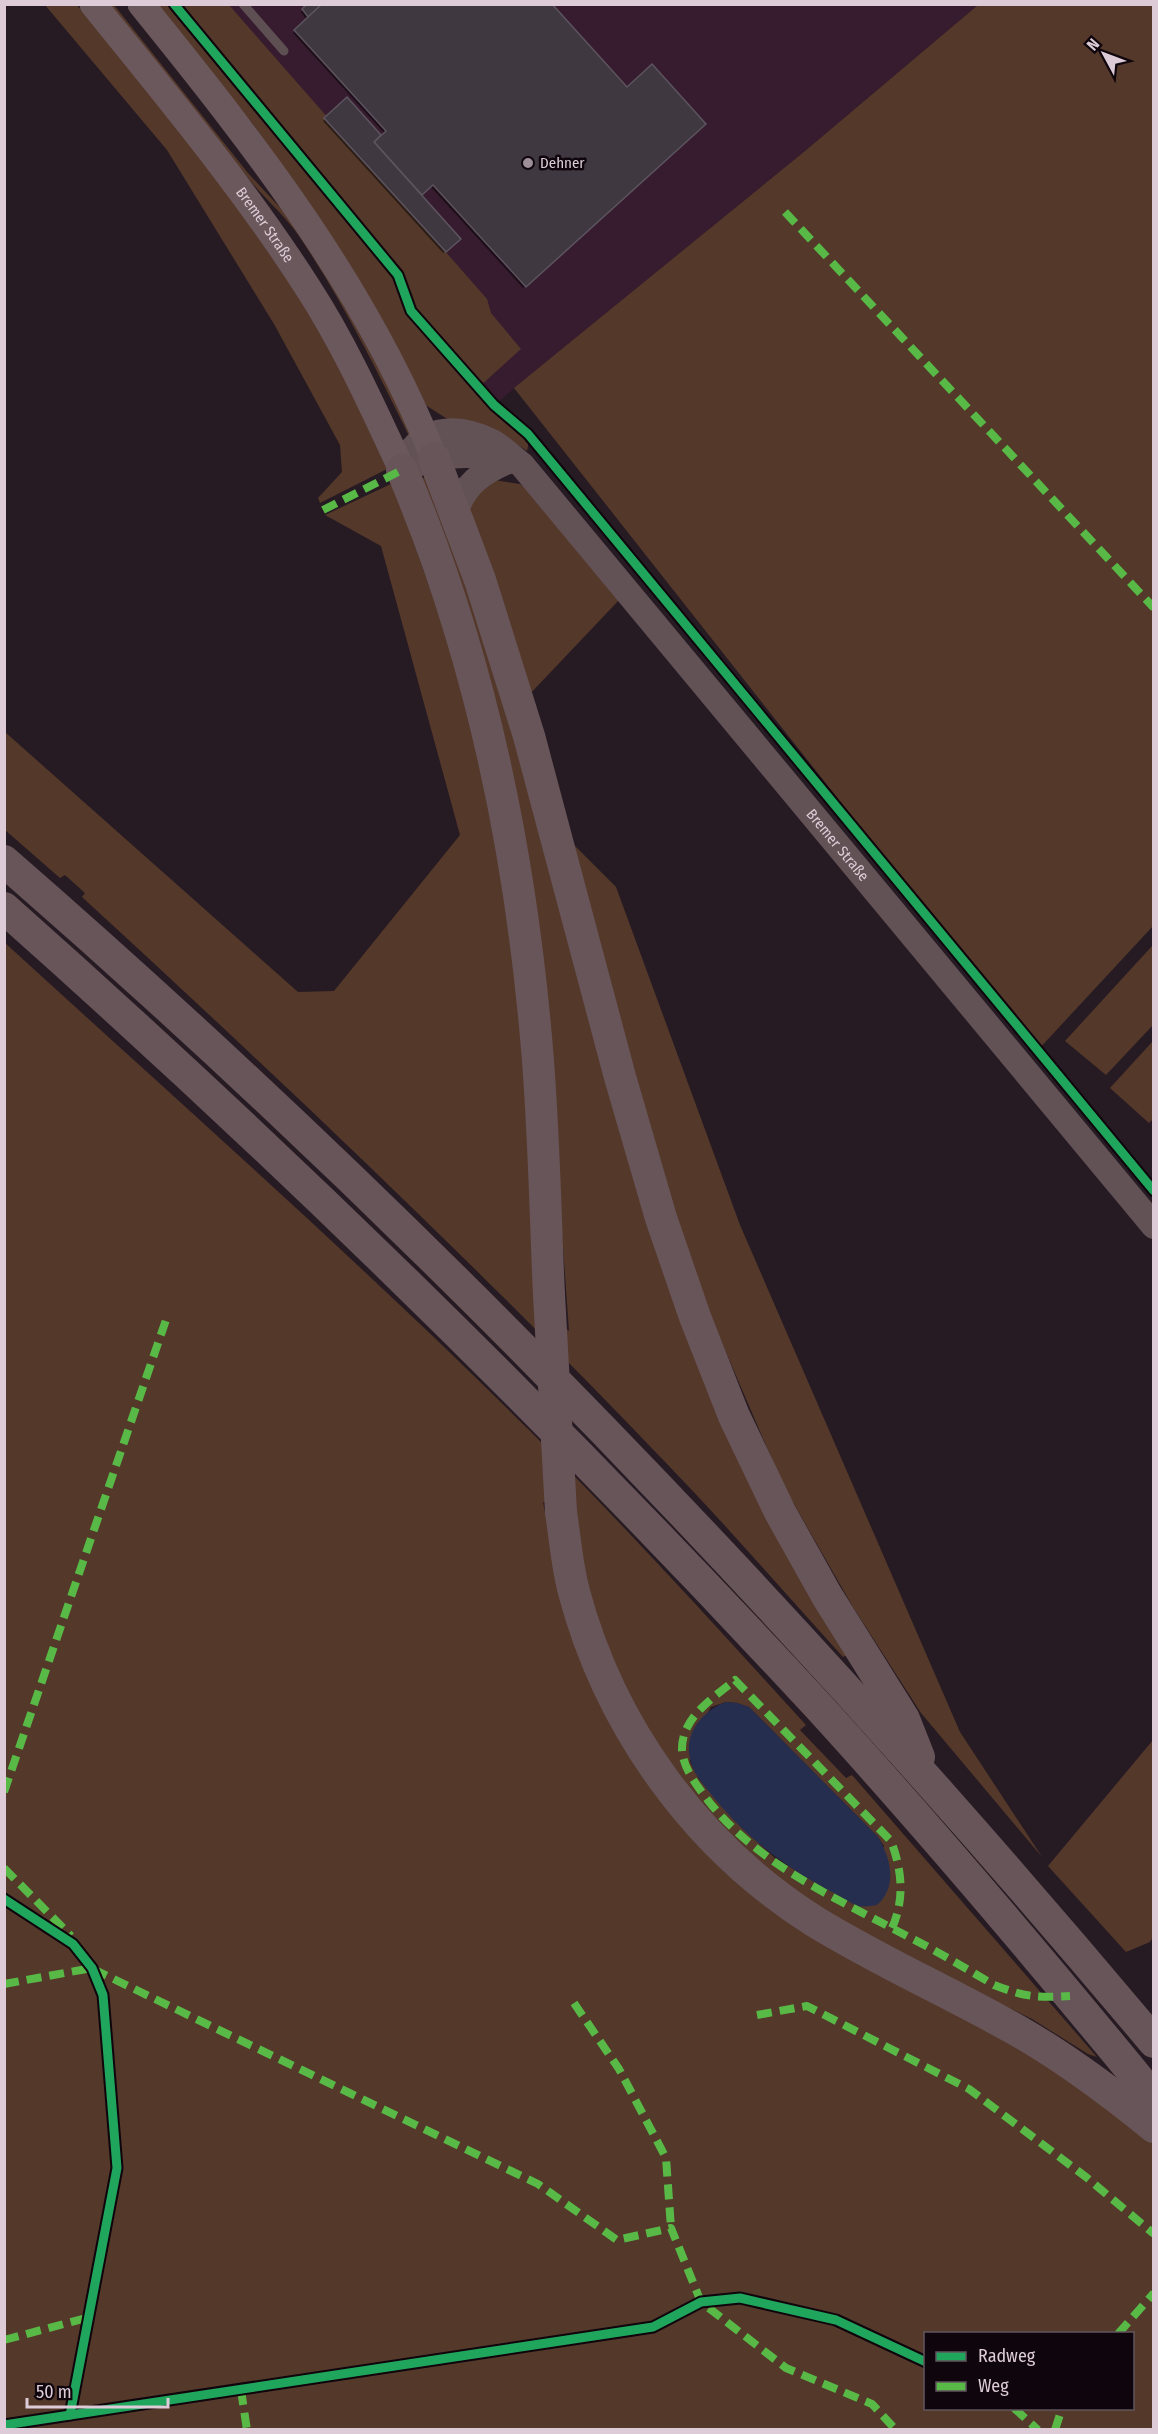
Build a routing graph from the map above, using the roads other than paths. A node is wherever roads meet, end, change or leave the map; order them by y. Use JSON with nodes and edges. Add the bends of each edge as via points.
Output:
{"nodes":[{"id":1,"x":93,"y":4,"type":"edge"},
{"id":2,"x":141,"y":4,"type":"edge"},
{"id":3,"x":249,"y":6,"type":"edge"},
{"id":4,"x":284,"y":51,"type":"dead end"},
{"id":5,"x":430,"y":447,"type":"junction"},
{"id":6,"x":515,"y":463,"type":"junction"},
{"id":7,"x":402,"y":470,"type":"junction"},
{"id":8,"x":455,"y":514,"type":"junction"},
{"id":9,"x":4,"y":861,"type":"edge"},
{"id":10,"x":4,"y":908,"type":"edge"},
{"id":11,"x":1154,"y":1226,"type":"edge"},
{"id":12,"x":926,"y":1775,"type":"junction"},
{"id":13,"x":1154,"y":2042,"type":"edge"},
{"id":14,"x":1154,"y":2098,"type":"edge"},
{"id":15,"x":1154,"y":2127,"type":"edge"}],
"edges":[{"from":1,"to":7,"type":"main road","name":"Bremer Straße","via":[[271,231],[345,350]]},
{"from":2,"to":5,"type":"main road","via":[[247,136],[339,271],[369,321]]},
{"from":3,"to":4,"type":"lane"},
{"from":5,"to":6,"type":"main road"},
{"from":5,"to":7,"type":"main road"},
{"from":5,"to":8,"type":"highway"},
{"from":6,"to":8,"type":"main road","via":[[479,475],[465,490]]},
{"from":6,"to":11,"type":"main road","name":"Bremer Straße"},
{"from":7,"to":15,"type":"highway","bridge":true,"via":[[467,656],[491,750],[523,918],[536,1037],[561,1512],[574,1592],[607,1684],[650,1761],[706,1832],[752,1876],[812,1919],[1072,2064]]},
{"from":8,"to":12,"type":"highway","via":[[529,736],[626,1100],[695,1317],[734,1416],[780,1512],[904,1719]]},
{"from":9,"to":12,"type":"highway","via":[[360,1185],[776,1611]]},
{"from":10,"to":14,"type":"highway","via":[[325,1202],[657,1536],[818,1706],[932,1834]]},
{"from":12,"to":13,"type":"highway"}]}
